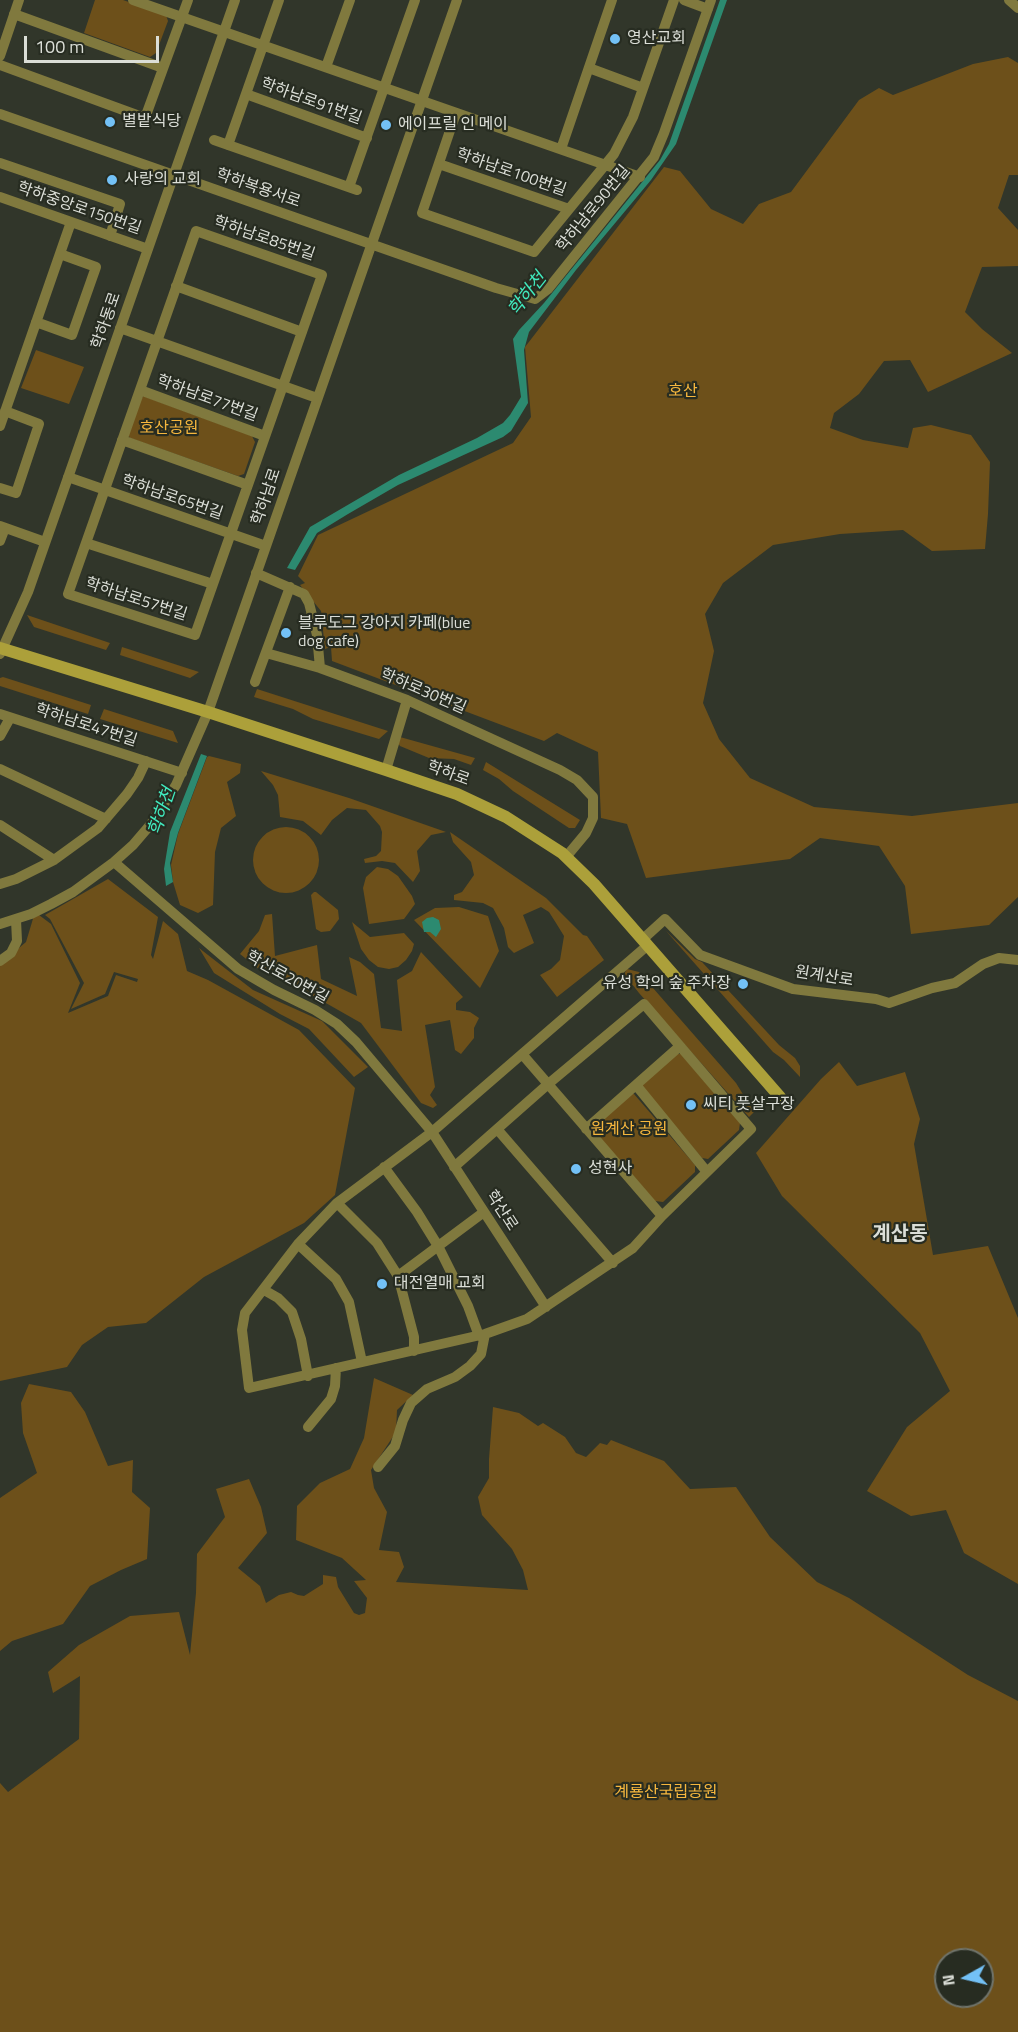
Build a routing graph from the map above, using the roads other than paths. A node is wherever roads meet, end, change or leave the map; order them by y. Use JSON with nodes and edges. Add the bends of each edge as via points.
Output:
{"nodes":[{"id":1,"x":19,"y":0,"type":"edge"},
{"id":2,"x":133,"y":0,"type":"edge"},
{"id":3,"x":188,"y":0,"type":"edge"},
{"id":4,"x":235,"y":0,"type":"edge"},
{"id":5,"x":279,"y":0,"type":"edge"},
{"id":6,"x":350,"y":0,"type":"edge"},
{"id":7,"x":415,"y":0,"type":"edge"},
{"id":8,"x":457,"y":0,"type":"edge"},
{"id":9,"x":612,"y":0,"type":"edge"},
{"id":10,"x":674,"y":0,"type":"edge"},
{"id":11,"x":684,"y":0,"type":"edge"},
{"id":12,"x":1009,"y":0,"type":"edge"},
{"id":13,"x":710,"y":4,"type":"edge"},
{"id":14,"x":1018,"y":8,"type":"edge"},
{"id":15,"x":14,"y":14,"type":"junction"},
{"id":16,"x":182,"y":17,"type":"junction"},
{"id":17,"x":225,"y":31,"type":"junction"},
{"id":18,"x":263,"y":45,"type":"junction"},
{"id":19,"x":0,"y":56,"type":"edge"},
{"id":20,"x":0,"y":65,"type":"edge"},
{"id":21,"x":326,"y":67,"type":"junction"},
{"id":22,"x":163,"y":68,"type":"junction"},
{"id":23,"x":589,"y":68,"type":"junction"},
{"id":24,"x":384,"y":88,"type":"junction"},
{"id":25,"x":643,"y":88,"type":"junction"},
{"id":26,"x":246,"y":94,"type":"junction"},
{"id":27,"x":422,"y":101,"type":"junction"},
{"id":28,"x":456,"y":113,"type":"junction"},
{"id":29,"x":0,"y":114,"type":"edge"},
{"id":30,"x":367,"y":138,"type":"junction"},
{"id":31,"x":214,"y":140,"type":"dead end"},
{"id":32,"x":228,"y":145,"type":"junction"},
{"id":33,"x":561,"y":149,"type":"junction"},
{"id":34,"x":0,"y":163,"type":"edge"},
{"id":35,"x":439,"y":164,"type":"junction"},
{"id":36,"x":606,"y":165,"type":"junction"},
{"id":37,"x":175,"y":176,"type":"junction"},
{"id":38,"x":640,"y":177,"type":"junction"},
{"id":39,"x":0,"y":197,"type":"edge"},
{"id":40,"x":569,"y":209,"type":"junction"},
{"id":41,"x":71,"y":222,"type":"junction"},
{"id":42,"x":196,"y":231,"type":"joint"},
{"id":43,"x":110,"y":236,"type":"junction"},
{"id":44,"x":371,"y":244,"type":"junction"},
{"id":45,"x":148,"y":249,"type":"junction"},
{"id":46,"x":60,"y":254,"type":"junction"},
{"id":47,"x":322,"y":275,"type":"joint"},
{"id":48,"x":176,"y":286,"type":"junction"},
{"id":49,"x":36,"y":322,"type":"junction"},
{"id":50,"x":120,"y":328,"type":"junction"},
{"id":51,"x":302,"y":332,"type":"junction"},
{"id":52,"x":157,"y":341,"type":"junction"},
{"id":53,"x":283,"y":386,"type":"junction"},
{"id":54,"x":140,"y":390,"type":"junction"},
{"id":55,"x":317,"y":398,"type":"junction"},
{"id":56,"x":5,"y":411,"type":"junction"},
{"id":57,"x":0,"y":426,"type":"edge"},
{"id":58,"x":265,"y":436,"type":"junction"},
{"id":59,"x":122,"y":440,"type":"junction"},
{"id":60,"x":68,"y":477,"type":"junction"},
{"id":61,"x":248,"y":485,"type":"junction"},
{"id":62,"x":0,"y":488,"type":"edge"},
{"id":63,"x":104,"y":490,"type":"junction"},
{"id":64,"x":2,"y":527,"type":"edge"},
{"id":65,"x":230,"y":535,"type":"junction"},
{"id":66,"x":0,"y":541,"type":"edge"},
{"id":67,"x":45,"y":542,"type":"junction"},
{"id":68,"x":86,"y":543,"type":"junction"},
{"id":69,"x":266,"y":546,"type":"junction"},
{"id":70,"x":256,"y":573,"type":"junction"},
{"id":71,"x":213,"y":584,"type":"junction"},
{"id":72,"x":290,"y":587,"type":"junction"},
{"id":73,"x":68,"y":594,"type":"joint"},
{"id":74,"x":195,"y":635,"type":"joint"},
{"id":75,"x":1,"y":650,"type":"edge"},
{"id":76,"x":266,"y":653,"type":"junction"},
{"id":77,"x":320,"y":668,"type":"junction"},
{"id":78,"x":255,"y":682,"type":"dead end"},
{"id":79,"x":407,"y":700,"type":"junction"},
{"id":80,"x":208,"y":712,"type":"junction"},
{"id":81,"x":5,"y":716,"type":"edge"},
{"id":82,"x":0,"y":736,"type":"edge"},
{"id":83,"x":146,"y":761,"type":"junction"},
{"id":84,"x":0,"y":769,"type":"edge"},
{"id":85,"x":386,"y":770,"type":"junction"},
{"id":86,"x":182,"y":773,"type":"junction"},
{"id":87,"x":106,"y":819,"type":"junction"},
{"id":88,"x":0,"y":825,"type":"edge"},
{"id":89,"x":566,"y":857,"type":"junction"},
{"id":90,"x":54,"y":860,"type":"junction"},
{"id":91,"x":114,"y":862,"type":"junction"},
{"id":92,"x":0,"y":884,"type":"edge"},
{"id":93,"x":15,"y":920,"type":"junction"},
{"id":94,"x":0,"y":924,"type":"edge"},
{"id":95,"x":645,"y":942,"type":"junction"},
{"id":96,"x":1018,"y":960,"type":"edge"},
{"id":97,"x":0,"y":961,"type":"edge"},
{"id":98,"x":680,"y":1046,"type":"junction"},
{"id":99,"x":522,"y":1054,"type":"junction"},
{"id":100,"x":547,"y":1085,"type":"junction"},
{"id":101,"x":636,"y":1085,"type":"junction"},
{"id":102,"x":780,"y":1097,"type":"dead end"},
{"id":103,"x":497,"y":1129,"type":"junction"},
{"id":104,"x":586,"y":1129,"type":"junction"},
{"id":105,"x":432,"y":1132,"type":"junction"},
{"id":106,"x":384,"y":1167,"type":"junction"},
{"id":107,"x":454,"y":1167,"type":"junction"},
{"id":108,"x":707,"y":1172,"type":"junction"},
{"id":109,"x":337,"y":1203,"type":"junction"},
{"id":110,"x":484,"y":1212,"type":"junction"},
{"id":111,"x":662,"y":1216,"type":"junction"},
{"id":112,"x":298,"y":1244,"type":"junction"},
{"id":113,"x":438,"y":1246,"type":"junction"},
{"id":114,"x":613,"y":1263,"type":"junction"},
{"id":115,"x":398,"y":1276,"type":"junction"},
{"id":116,"x":264,"y":1290,"type":"junction"},
{"id":117,"x":546,"y":1307,"type":"junction"},
{"id":118,"x":482,"y":1335,"type":"junction"},
{"id":119,"x":414,"y":1351,"type":"junction"},
{"id":120,"x":362,"y":1362,"type":"junction"},
{"id":121,"x":336,"y":1368,"type":"junction"},
{"id":122,"x":308,"y":1376,"type":"junction"},
{"id":123,"x":308,"y":1427,"type":"dead end"},
{"id":124,"x":378,"y":1467,"type":"dead end"}],
"edges":[{"from":1,"to":15,"type":"street"},
{"from":2,"to":16,"type":"street"},
{"from":3,"to":16,"type":"street"},
{"from":4,"to":17,"type":"street","name":"학하동로"},
{"from":5,"to":18,"type":"street","name":"학하남로91번길"},
{"from":6,"to":21,"type":"street"},
{"from":7,"to":24,"type":"street"},
{"from":8,"to":27,"type":"street","name":"학하남로"},
{"from":9,"to":23,"type":"street"},
{"from":10,"to":25,"type":"street","name":"학하남로100번길"},
{"from":11,"to":13,"type":"street"},
{"from":12,"to":14,"type":"street"},
{"from":13,"to":38,"type":"street","name":"학하남로90번길","via":[[657,150]]},
{"from":15,"to":19,"type":"street"},
{"from":15,"to":22,"type":"street"},
{"from":16,"to":17,"type":"street"},
{"from":16,"to":22,"type":"street"},
{"from":17,"to":18,"type":"street"},
{"from":17,"to":37,"type":"street","name":"학하동로"},
{"from":18,"to":21,"type":"street"},
{"from":18,"to":26,"type":"street","name":"학하남로91번길"},
{"from":20,"to":22,"type":"street","via":[[145,118]]},
{"from":21,"to":24,"type":"street"},
{"from":23,"to":25,"type":"street"},
{"from":23,"to":33,"type":"street"},
{"from":24,"to":27,"type":"street"},
{"from":24,"to":30,"type":"street"},
{"from":25,"to":36,"type":"street","name":"학하남로100번길","via":[[633,117]]},
{"from":26,"to":30,"type":"street","name":"학하남로91번길"},
{"from":26,"to":32,"type":"street"},
{"from":27,"to":28,"type":"street"},
{"from":27,"to":44,"type":"street","name":"학하남로"},
{"from":28,"to":33,"type":"street"},
{"from":28,"to":35,"type":"street","name":"학하남로100번길"},
{"from":29,"to":37,"type":"street","name":"학하복용서로"},
{"from":30,"to":32,"type":"street","name":"학하남로91번길","via":[[353,188]]},
{"from":31,"to":32,"type":"street","name":"학하남로91번길"},
{"from":33,"to":36,"type":"street"},
{"from":34,"to":43,"type":"street","via":[[120,204]]},
{"from":35,"to":40,"type":"street","name":"학하남로100번길"},
{"from":35,"to":40,"type":"street","via":[[422,213],[534,252]]},
{"from":36,"to":38,"type":"street"},
{"from":36,"to":40,"type":"street","name":"학하남로100번길"},
{"from":37,"to":44,"type":"street","name":"학하복용서로"},
{"from":37,"to":45,"type":"street","name":"학하동로"},
{"from":38,"to":44,"type":"street","name":"학하남로90번길","via":[[548,289],[535,299]]},
{"from":39,"to":41,"type":"street","name":"학하중앙로150번길"},
{"from":41,"to":43,"type":"street","name":"학하중앙로150번길"},
{"from":41,"to":46,"type":"street"},
{"from":42,"to":47,"type":"street","name":"학하남로85번길"},
{"from":42,"to":48,"type":"street","name":"학하남로77번길"},
{"from":43,"to":45,"type":"street","name":"학하중앙로150번길"},
{"from":44,"to":55,"type":"street","name":"학하남로"},
{"from":45,"to":50,"type":"street","name":"학하동로"},
{"from":46,"to":49,"type":"street"},
{"from":46,"to":49,"type":"street","via":[[96,267],[72,335]]},
{"from":47,"to":51,"type":"street","name":"학하남로77번길"},
{"from":48,"to":51,"type":"street"},
{"from":48,"to":52,"type":"street","name":"학하남로77번길"},
{"from":49,"to":56,"type":"street"},
{"from":50,"to":52,"type":"street"},
{"from":50,"to":60,"type":"street","name":"학하동로"},
{"from":51,"to":53,"type":"street","name":"학하남로77번길"},
{"from":52,"to":53,"type":"street"},
{"from":52,"to":54,"type":"street","name":"학하남로77번길"},
{"from":53,"to":55,"type":"street"},
{"from":53,"to":58,"type":"street","name":"학하남로77번길"},
{"from":54,"to":58,"type":"street","name":"학하남로77번길"},
{"from":54,"to":59,"type":"street","name":"학하남로65번길"},
{"from":55,"to":69,"type":"street","name":"학하남로"},
{"from":56,"to":57,"type":"street"},
{"from":56,"to":62,"type":"street","via":[[39,424],[16,493]]},
{"from":58,"to":61,"type":"street","name":"학하남로65번길"},
{"from":59,"to":61,"type":"street"},
{"from":59,"to":63,"type":"street","name":"학하남로65번길"},
{"from":60,"to":63,"type":"street","name":"학하남로65번길"},
{"from":60,"to":67,"type":"street","name":"학하동로"},
{"from":61,"to":65,"type":"street","name":"학하남로65번길"},
{"from":63,"to":65,"type":"street","name":"학하남로65번길"},
{"from":63,"to":68,"type":"street","name":"학하남로65번길"},
{"from":64,"to":66,"type":"street"},
{"from":64,"to":67,"type":"street"},
{"from":65,"to":69,"type":"street","name":"학하남로65번길"},
{"from":65,"to":71,"type":"street","name":"학하남로65번길"},
{"from":67,"to":75,"type":"street","name":"학하동로"},
{"from":68,"to":71,"type":"street"},
{"from":68,"to":73,"type":"street","name":"학하남로65번길"},
{"from":69,"to":70,"type":"street","name":"학하남로"},
{"from":70,"to":72,"type":"street"},
{"from":70,"to":80,"type":"street","name":"학하남로"},
{"from":71,"to":74,"type":"street","name":"학하남로65번길"},
{"from":72,"to":76,"type":"street"},
{"from":72,"to":77,"type":"street","via":[[304,594],[309,603]]},
{"from":73,"to":74,"type":"street","name":"학하남로57번길"},
{"from":75,"to":80,"type":"street","name":"학하로"},
{"from":76,"to":77,"type":"street","name":"학하로30번길"},
{"from":76,"to":78,"type":"street"},
{"from":77,"to":79,"type":"street","name":"학하로30번길"},
{"from":79,"to":85,"type":"street"},
{"from":79,"to":89,"type":"street","name":"학하로30번길","via":[[560,770],[587,789],[593,797],[593,818]]},
{"from":80,"to":85,"type":"street","name":"학하로"},
{"from":80,"to":86,"type":"street","name":"학하남로"},
{"from":81,"to":82,"type":"street"},
{"from":81,"to":83,"type":"street","name":"학하남로47번길"},
{"from":83,"to":86,"type":"street"},
{"from":83,"to":87,"type":"street","name":"학하남로47번길","via":[[138,778]]},
{"from":84,"to":87,"type":"street"},
{"from":85,"to":89,"type":"street","name":"학하로","via":[[457,794],[506,816]]},
{"from":86,"to":91,"type":"street","name":"학하남로","via":[[151,824]]},
{"from":87,"to":90,"type":"street","name":"학하남로47번길"},
{"from":88,"to":90,"type":"street"},
{"from":89,"to":95,"type":"street","name":"학하로"},
{"from":90,"to":92,"type":"street","name":"학하남로47번길"},
{"from":91,"to":93,"type":"street","name":"학하남로","via":[[73,892]]},
{"from":91,"to":105,"type":"street","name":"학산로20번길","via":[[238,969],[337,1024]]},
{"from":93,"to":94,"type":"street","name":"학하남로"},
{"from":93,"to":97,"type":"street","via":[[17,941],[11,953]]},
{"from":95,"to":96,"type":"street","name":"원계산로","via":[[665,920],[700,955],[793,989],[889,1003],[955,983],[999,958]]},
{"from":95,"to":99,"type":"street"},
{"from":95,"to":102,"type":"street","name":"학하로"},
{"from":98,"to":100,"type":"street","via":[[644,1004]]},
{"from":98,"to":101,"type":"street"},
{"from":98,"to":108,"type":"street","via":[[751,1129]]},
{"from":99,"to":100,"type":"street"},
{"from":99,"to":105,"type":"street"},
{"from":100,"to":103,"type":"street"},
{"from":100,"to":104,"type":"street"},
{"from":101,"to":104,"type":"street"},
{"from":101,"to":108,"type":"street"},
{"from":103,"to":107,"type":"street"},
{"from":103,"to":114,"type":"street"},
{"from":104,"to":111,"type":"street"},
{"from":105,"to":106,"type":"street"},
{"from":105,"to":107,"type":"street","name":"학산로"},
{"from":106,"to":109,"type":"street"},
{"from":106,"to":113,"type":"street"},
{"from":107,"to":110,"type":"street","name":"학산로"},
{"from":108,"to":111,"type":"street","via":[[684,1201]]},
{"from":109,"to":112,"type":"street"},
{"from":109,"to":115,"type":"street","via":[[377,1243]]},
{"from":110,"to":113,"type":"street"},
{"from":110,"to":117,"type":"street","name":"학산로"},
{"from":111,"to":114,"type":"street","via":[[633,1248]]},
{"from":112,"to":116,"type":"street"},
{"from":112,"to":120,"type":"street","via":[[336,1279],[349,1302]]},
{"from":113,"to":115,"type":"street"},
{"from":113,"to":118,"type":"street"},
{"from":114,"to":117,"type":"street"},
{"from":115,"to":119,"type":"street"},
{"from":116,"to":122,"type":"street","via":[[292,1312]]},
{"from":116,"to":122,"type":"street","via":[[245,1313],[242,1330],[249,1388]]},
{"from":117,"to":118,"type":"street","via":[[527,1319]]},
{"from":118,"to":119,"type":"street"},
{"from":118,"to":124,"type":"street","via":[[481,1354],[470,1366],[411,1403],[394,1446]]},
{"from":119,"to":120,"type":"street"},
{"from":120,"to":121,"type":"street"},
{"from":121,"to":122,"type":"street"},
{"from":121,"to":123,"type":"street","via":[[331,1399]]}]}
